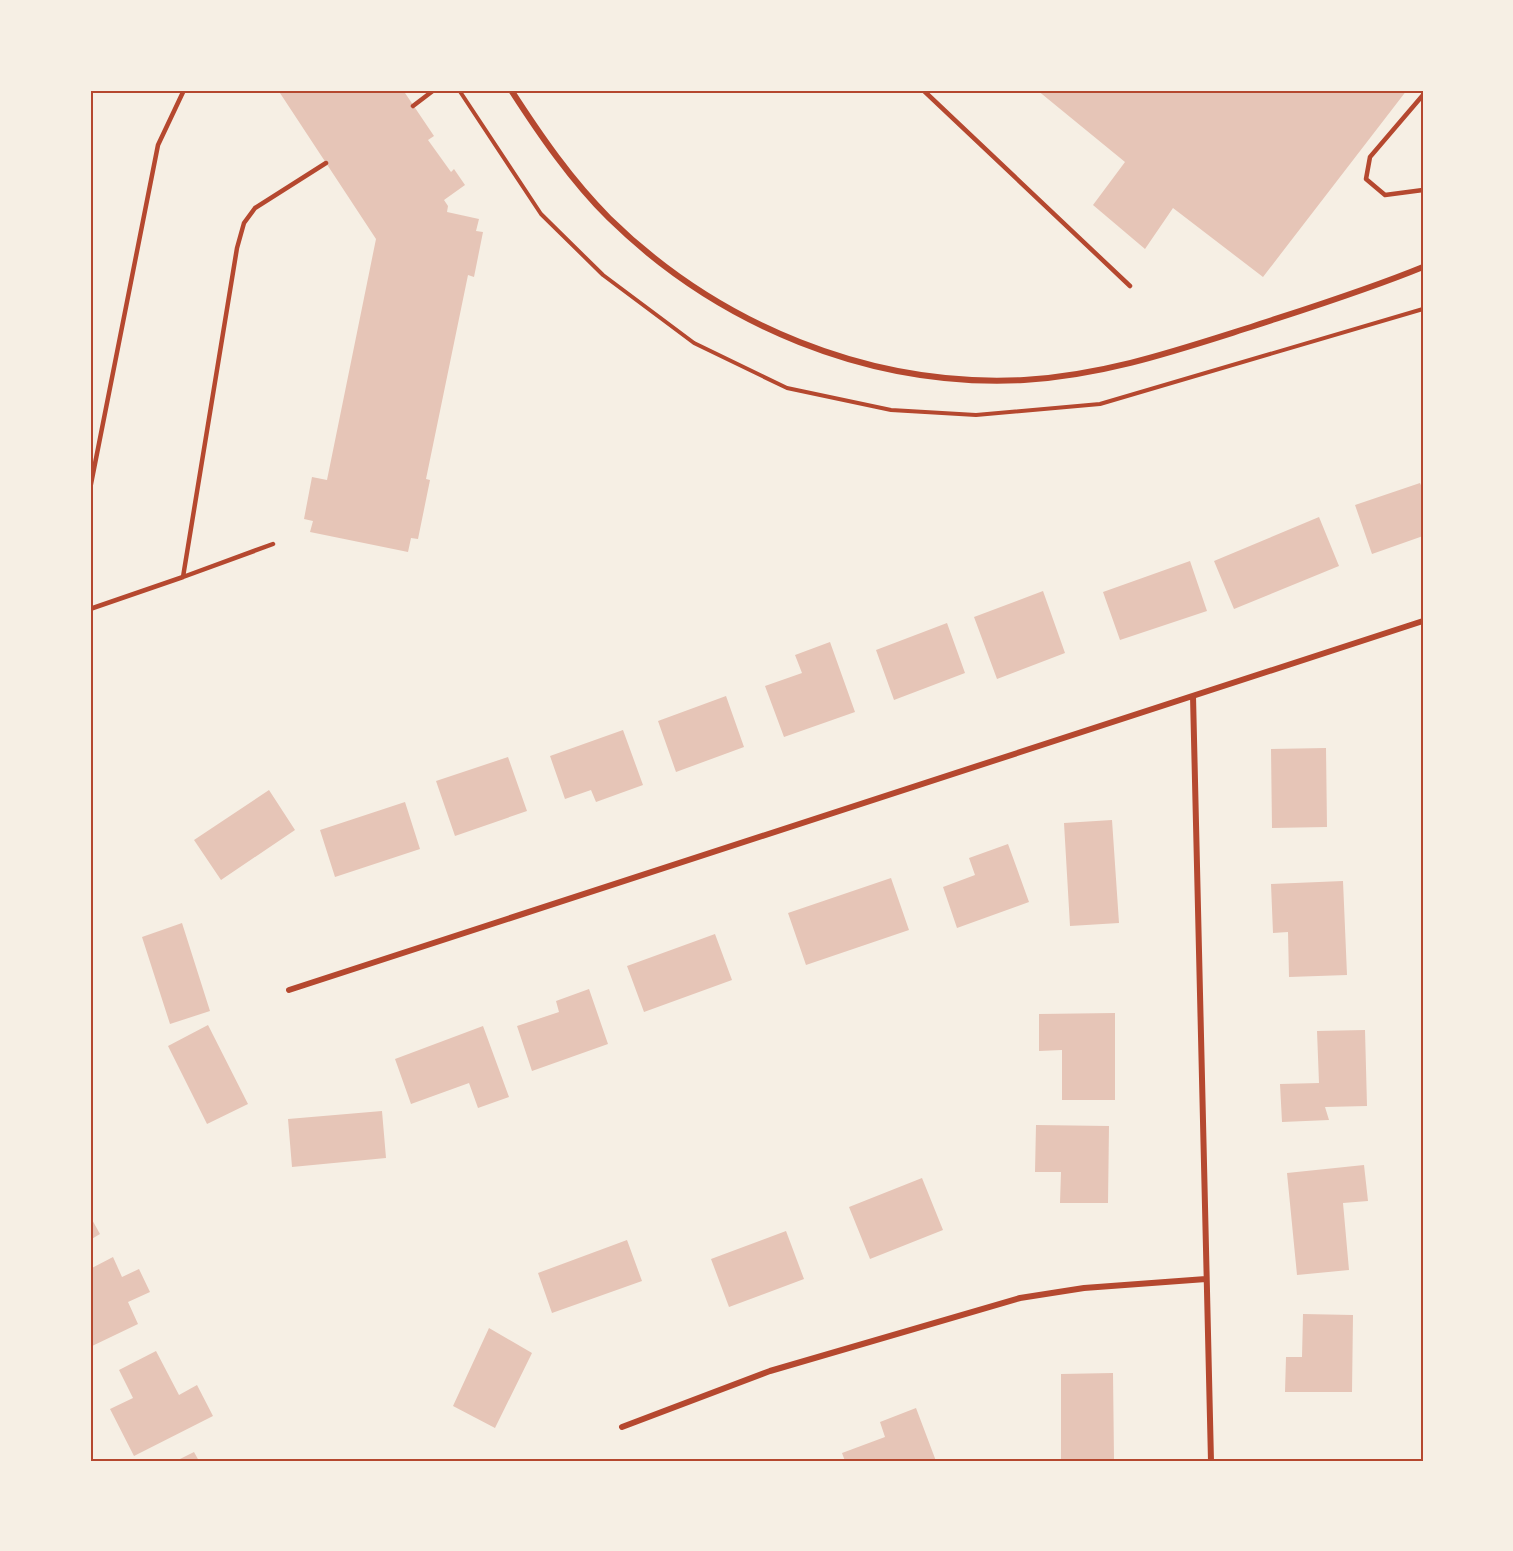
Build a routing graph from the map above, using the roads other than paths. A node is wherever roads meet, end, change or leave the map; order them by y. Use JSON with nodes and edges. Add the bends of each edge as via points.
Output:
{"nodes":[{"id":1,"x":184,"y":90,"type":"edge"},
{"id":2,"x":434,"y":90,"type":"edge"},
{"id":3,"x":511,"y":90,"type":"edge"},
{"id":4,"x":923,"y":90,"type":"edge"},
{"id":5,"x":1423,"y":95,"type":"edge"},
{"id":6,"x":414,"y":106,"type":"dead end"},
{"id":7,"x":326,"y":163,"type":"dead end"},
{"id":8,"x":1423,"y":190,"type":"edge"},
{"id":9,"x":1423,"y":267,"type":"edge"},
{"id":10,"x":1130,"y":286,"type":"dead end"},
{"id":11,"x":90,"y":489,"type":"edge"},
{"id":12,"x":273,"y":544,"type":"dead end"},
{"id":13,"x":183,"y":577,"type":"junction"},
{"id":14,"x":90,"y":609,"type":"edge"},
{"id":15,"x":1423,"y":621,"type":"edge"},
{"id":16,"x":1193,"y":696,"type":"junction"},
{"id":17,"x":289,"y":990,"type":"dead end"},
{"id":18,"x":1206,"y":1279,"type":"junction"},
{"id":19,"x":622,"y":1427,"type":"dead end"},
{"id":20,"x":1211,"y":1461,"type":"edge"}],
"edges":[{"from":1,"to":11,"type":"lane","via":[[158,146]]},
{"from":2,"to":6,"type":"lane"},
{"from":3,"to":9,"type":"street","via":[[564,166],[608,217],[658,262],[713,300],[781,335],[843,358],[899,371],[956,379],[1023,380],[1089,373],[1157,357],[1373,288]]},
{"from":4,"to":10,"type":"lane"},
{"from":5,"to":8,"type":"lane","via":[[1371,157],[1366,179],[1385,195]]},
{"from":7,"to":13,"type":"lane","via":[[255,208],[244,223]]},
{"from":12,"to":13,"type":"lane"},
{"from":13,"to":14,"type":"lane"},
{"from":15,"to":16,"type":"street"},
{"from":16,"to":17,"type":"street"},
{"from":16,"to":18,"type":"street"},
{"from":18,"to":19,"type":"street","via":[[1084,1288],[1020,1298],[770,1371]]},
{"from":18,"to":20,"type":"street"}]}
